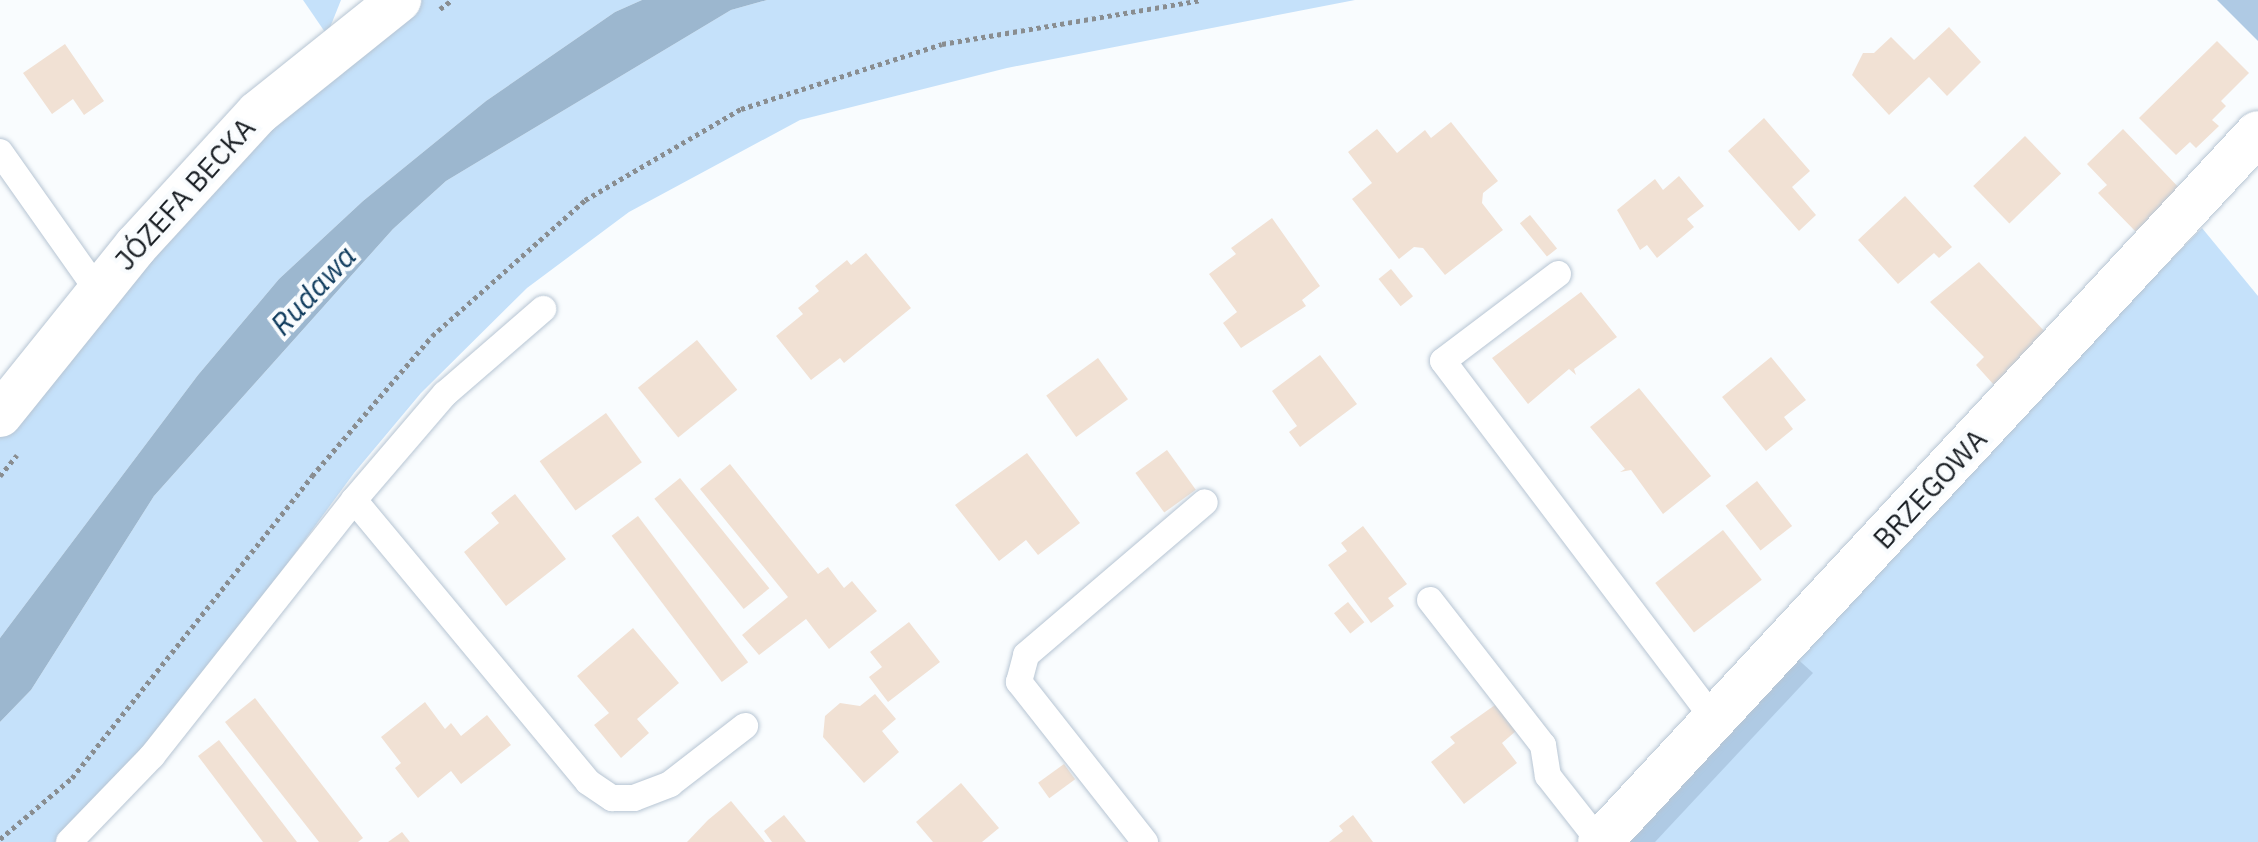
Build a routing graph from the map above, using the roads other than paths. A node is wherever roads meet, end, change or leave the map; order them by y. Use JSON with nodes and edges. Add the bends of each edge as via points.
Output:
{"nodes":[{"id":1,"x":378,"y":6,"type":"edge"},
{"id":2,"x":2258,"y":133,"type":"edge"},
{"id":3,"x":0,"y":152,"type":"edge"},
{"id":4,"x":1558,"y":274,"type":"dead end"},
{"id":5,"x":98,"y":291,"type":"junction"},
{"id":6,"x":543,"y":309,"type":"dead end"},
{"id":7,"x":0,"y":415,"type":"edge"},
{"id":8,"x":354,"y":500,"type":"junction"},
{"id":9,"x":1205,"y":502,"type":"dead end"},
{"id":10,"x":1430,"y":600,"type":"dead end"},
{"id":11,"x":1714,"y":719,"type":"junction"},
{"id":12,"x":745,"y":726,"type":"dead end"},
{"id":13,"x":69,"y":842,"type":"edge"},
{"id":14,"x":1145,"y":842,"type":"edge"},
{"id":15,"x":1600,"y":842,"type":"edge"}],
"edges":[{"from":1,"to":5,"type":"street","name":"JÓZEFA BECKA","via":[[258,113]]},
{"from":2,"to":11,"type":"street","name":"BRZEGOWA"},
{"from":3,"to":5,"type":"lane"},
{"from":4,"to":11,"type":"lane","via":[[1443,361]]},
{"from":5,"to":7,"type":"street","name":"JÓZEFA BECKA"},
{"from":6,"to":8,"type":"lane","via":[[445,394]]},
{"from":8,"to":12,"type":"lane","via":[[588,782],[612,798],[634,798],[670,784]]},
{"from":8,"to":13,"type":"lane","via":[[152,756]]},
{"from":9,"to":14,"type":"lane","via":[[1026,655],[1019,682]]},
{"from":10,"to":15,"type":"lane","via":[[1543,745],[1548,776]]},
{"from":11,"to":15,"type":"street","name":"BRZEGOWA"}]}
